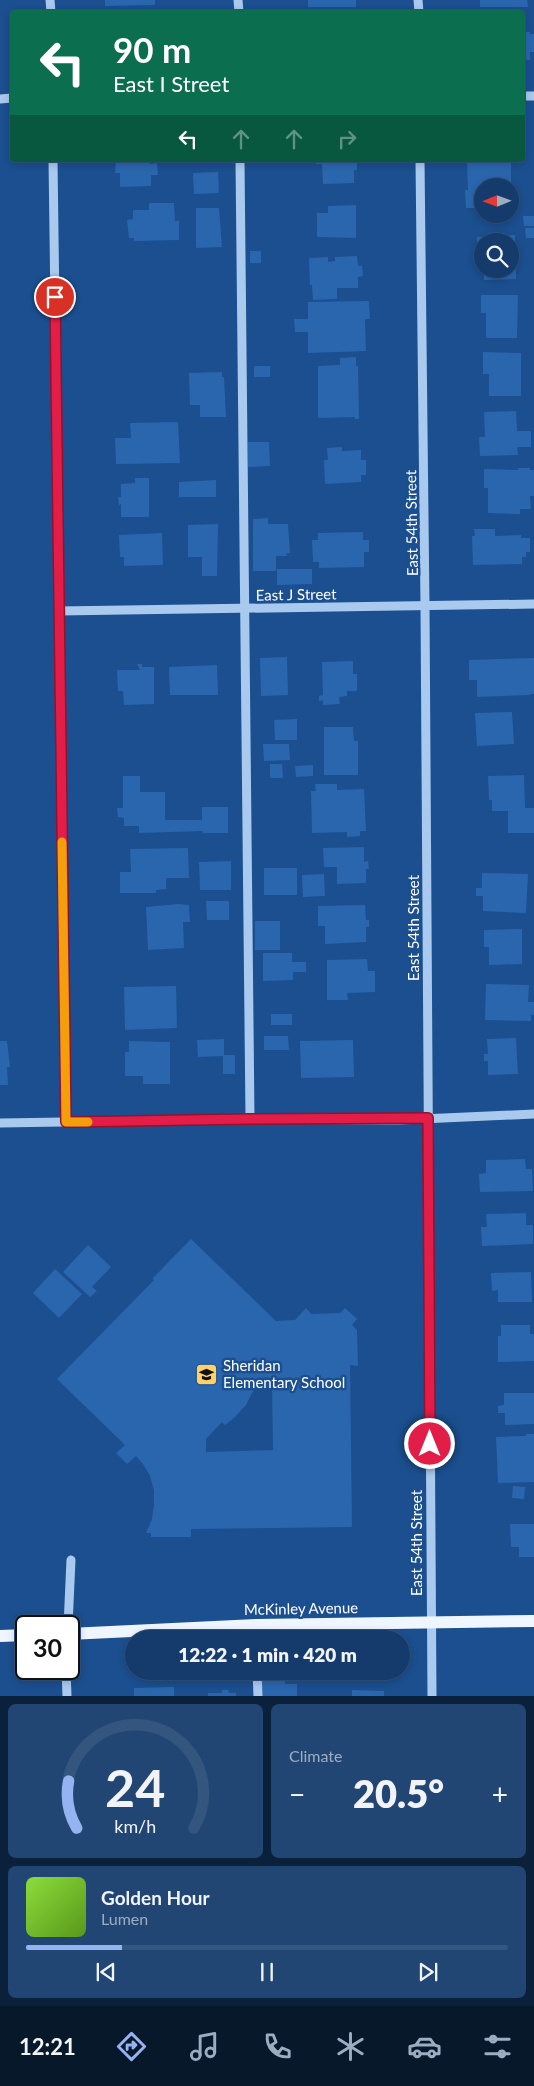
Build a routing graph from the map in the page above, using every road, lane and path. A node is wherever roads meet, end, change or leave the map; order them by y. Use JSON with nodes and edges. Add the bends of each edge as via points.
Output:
{"nodes":[{"id":1,"x":53,"y":162,"type":"edge"},
{"id":2,"x":240,"y":162,"type":"edge"},
{"id":3,"x":420,"y":162,"type":"edge"},
{"id":4,"x":534,"y":604,"type":"edge"},
{"id":5,"x":425,"y":606,"type":"junction"},
{"id":6,"x":245,"y":608,"type":"junction"},
{"id":7,"x":59,"y":611,"type":"junction"},
{"id":8,"x":534,"y":1114,"type":"edge"},
{"id":9,"x":428,"y":1118,"type":"junction"},
{"id":10,"x":250,"y":1119,"type":"junction"},
{"id":11,"x":66,"y":1122,"type":"junction"},
{"id":12,"x":0,"y":1123,"type":"edge"},
{"id":13,"x":71,"y":1560,"type":"dead end"},
{"id":14,"x":68,"y":1615,"type":"edge"},
{"id":15,"x":534,"y":1621,"type":"edge"},
{"id":16,"x":430,"y":1622,"type":"junction"},
{"id":17,"x":256,"y":1625,"type":"junction"},
{"id":18,"x":256,"y":1630,"type":"edge"},
{"id":19,"x":80,"y":1633,"type":"edge"},
{"id":20,"x":15,"y":1635,"type":"edge"},
{"id":21,"x":0,"y":1636,"type":"edge"},
{"id":22,"x":66,"y":1680,"type":"edge"},
{"id":23,"x":257,"y":1680,"type":"edge"},
{"id":24,"x":67,"y":1696,"type":"edge"},
{"id":25,"x":258,"y":1696,"type":"edge"},
{"id":26,"x":432,"y":1696,"type":"edge"}],
"edges":[{"from":1,"to":7,"type":"street"},
{"from":2,"to":6,"type":"street"},
{"from":3,"to":5,"type":"street","name":"East 54th Street"},
{"from":4,"to":5,"type":"street","name":"East J Street"},
{"from":5,"to":6,"type":"street","name":"East J Street"},
{"from":5,"to":9,"type":"street","name":"East 54th Street"},
{"from":6,"to":7,"type":"street","name":"East J Street"},
{"from":6,"to":10,"type":"street"},
{"from":7,"to":11,"type":"street"},
{"from":8,"to":9,"type":"street"},
{"from":9,"to":10,"type":"street"},
{"from":9,"to":16,"type":"street","name":"East 54th Street"},
{"from":10,"to":11,"type":"street"},
{"from":11,"to":12,"type":"street"},
{"from":13,"to":14,"type":"street"},
{"from":15,"to":16,"type":"main road","name":"McKinley Avenue"},
{"from":16,"to":17,"type":"main road","name":"McKinley Avenue"},
{"from":16,"to":26,"type":"street","name":"East 54th Street"},
{"from":17,"to":18,"type":"street"},
{"from":17,"to":19,"type":"main road","name":"McKinley Avenue"},
{"from":20,"to":21,"type":"main road"},
{"from":22,"to":24,"type":"street"},
{"from":23,"to":25,"type":"street"}]}
